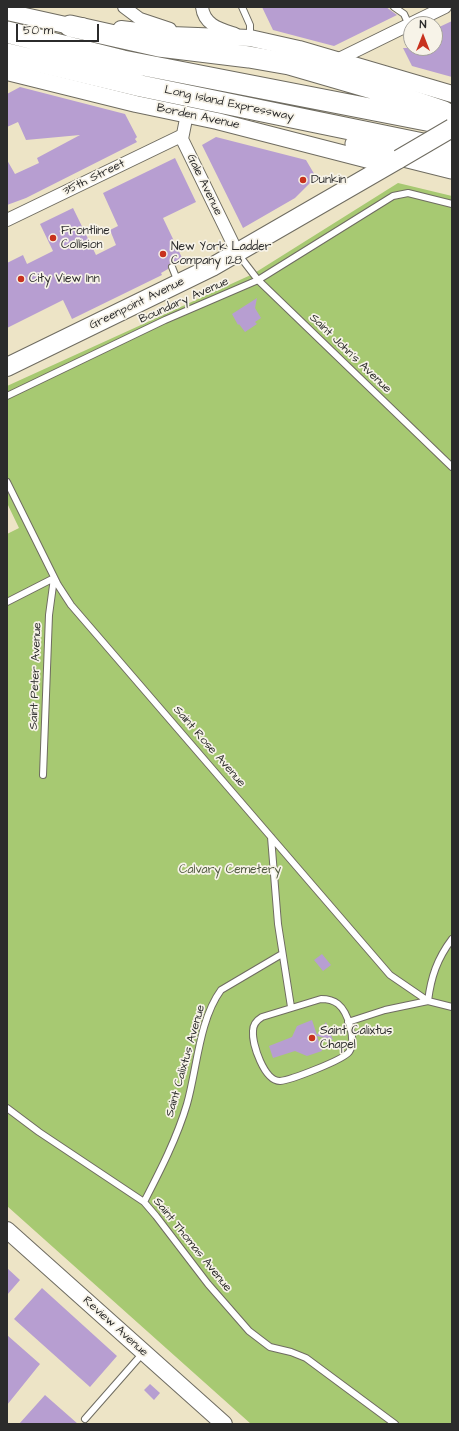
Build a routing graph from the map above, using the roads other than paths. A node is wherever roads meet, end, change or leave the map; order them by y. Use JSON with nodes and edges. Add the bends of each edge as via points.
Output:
{"nodes":[{"id":1,"x":124,"y":7,"type":"edge"},
{"id":2,"x":202,"y":7,"type":"edge"},
{"id":3,"x":242,"y":7,"type":"edge"},
{"id":4,"x":394,"y":7,"type":"edge"},
{"id":5,"x":445,"y":7,"type":"edge"},
{"id":6,"x":7,"y":12,"type":"edge"},
{"id":7,"x":405,"y":16,"type":"edge"},
{"id":8,"x":427,"y":16,"type":"edge"},
{"id":9,"x":70,"y":26,"type":"junction"},
{"id":10,"x":403,"y":28,"type":"edge"},
{"id":11,"x":7,"y":32,"type":"edge"},
{"id":12,"x":213,"y":37,"type":"junction"},
{"id":13,"x":250,"y":38,"type":"junction"},
{"id":14,"x":337,"y":60,"type":"junction"},
{"id":15,"x":8,"y":68,"type":"edge"},
{"id":16,"x":452,"y":94,"type":"edge"},
{"id":17,"x":242,"y":107,"type":"junction"},
{"id":18,"x":187,"y":114,"type":"junction"},
{"id":19,"x":452,"y":115,"type":"edge"},
{"id":20,"x":452,"y":125,"type":"edge"},
{"id":21,"x":452,"y":128,"type":"edge"},
{"id":22,"x":181,"y":136,"type":"junction"},
{"id":23,"x":452,"y":150,"type":"edge"},
{"id":24,"x":393,"y":162,"type":"junction"},
{"id":25,"x":452,"y":168,"type":"edge"},
{"id":26,"x":452,"y":183,"type":"edge"},
{"id":27,"x":452,"y":204,"type":"edge"},
{"id":28,"x":7,"y":220,"type":"edge"},
{"id":29,"x":238,"y":254,"type":"junction"},
{"id":30,"x":258,"y":280,"type":"junction"},
{"id":31,"x":7,"y":367,"type":"edge"},
{"id":32,"x":7,"y":396,"type":"edge"},
{"id":33,"x":452,"y":467,"type":"edge"},
{"id":34,"x":7,"y":482,"type":"edge"},
{"id":35,"x":54,"y":578,"type":"junction"},
{"id":36,"x":7,"y":602,"type":"edge"},
{"id":37,"x":43,"y":775,"type":"dead end"},
{"id":38,"x":271,"y":837,"type":"junction"},
{"id":39,"x":452,"y":940,"type":"edge"},
{"id":40,"x":282,"y":954,"type":"junction"},
{"id":41,"x":428,"y":1001,"type":"junction"},
{"id":42,"x":291,"y":1007,"type":"junction"},
{"id":43,"x":452,"y":1007,"type":"edge"},
{"id":44,"x":348,"y":1022,"type":"junction"},
{"id":45,"x":7,"y":1108,"type":"edge"},
{"id":46,"x":144,"y":1202,"type":"junction"},
{"id":47,"x":7,"y":1230,"type":"edge"},
{"id":48,"x":143,"y":1352,"type":"junction"},
{"id":49,"x":84,"y":1420,"type":"dead end"},
{"id":50,"x":224,"y":1424,"type":"edge"},
{"id":51,"x":395,"y":1424,"type":"edge"}],
"edges":[{"from":1,"to":12,"type":"street","via":[[140,19],[156,25]]},
{"from":2,"to":13,"type":"street","via":[[207,20],[214,26]]},
{"from":3,"to":13,"type":"lane","via":[[250,25]]},
{"from":4,"to":7,"type":"lane"},
{"from":5,"to":8,"type":"street"},
{"from":6,"to":9,"type":"main road"},
{"from":9,"to":12,"type":"main road"},
{"from":9,"to":19,"type":"highway","via":[[159,46],[288,64],[389,93]]},
{"from":10,"to":14,"type":"street"},
{"from":11,"to":20,"type":"highway","name":"Long Island Expressway","via":[[79,51]]},
{"from":12,"to":13,"type":"main road"},
{"from":13,"to":14,"type":"main road"},
{"from":14,"to":16,"type":"main road"},
{"from":15,"to":17,"type":"highway","name":"Long Island Expressway","via":[[74,70]]},
{"from":15,"to":18,"type":"main road","name":"Borden Avenue","via":[[136,104]]},
{"from":17,"to":23,"type":"highway","name":"Long Island Expressway"},
{"from":17,"to":25,"type":"highway","via":[[331,138]]},
{"from":18,"to":22,"type":"street"},
{"from":18,"to":24,"type":"main road","name":"Borden Avenue"},
{"from":21,"to":24,"type":"main road","name":"Greenpoint Avenue","bridge":true},
{"from":22,"to":28,"type":"street","name":"35th Street"},
{"from":22,"to":29,"type":"street","name":"Gale Avenue"},
{"from":24,"to":26,"type":"highway"},
{"from":24,"to":29,"type":"main road","name":"Greenpoint Avenue"},
{"from":27,"to":30,"type":"lane","name":"Boundary Avenue","via":[[408,193],[393,196]]},
{"from":29,"to":30,"type":"lane","name":"Saint John's Avenue"},
{"from":29,"to":31,"type":"main road","name":"Greenpoint Avenue","via":[[176,275]]},
{"from":30,"to":32,"type":"lane","name":"Boundary Avenue","via":[[165,320]]},
{"from":30,"to":33,"type":"lane","name":"Saint John's Avenue"},
{"from":34,"to":35,"type":"lane","name":"Saint Rose Avenue"},
{"from":35,"to":36,"type":"lane"},
{"from":35,"to":37,"type":"lane","name":"Saint Peter Avenue","via":[[49,615]]},
{"from":35,"to":38,"type":"lane","name":"Saint Rose Avenue","via":[[71,605]]},
{"from":38,"to":40,"type":"lane"},
{"from":38,"to":41,"type":"lane","name":"Saint Rose Avenue","via":[[390,975]]},
{"from":39,"to":41,"type":"lane","via":[[434,970]]},
{"from":40,"to":42,"type":"lane"},
{"from":40,"to":46,"type":"lane","name":"Saint Calixtus Avenue","via":[[221,990],[216,997],[207,1021],[183,1114]]},
{"from":41,"to":43,"type":"lane"},
{"from":41,"to":44,"type":"lane","via":[[385,1010]]},
{"from":42,"to":44,"type":"lane","via":[[321,999],[332,1001],[341,1006]]},
{"from":42,"to":44,"type":"lane","via":[[262,1017],[254,1027],[254,1041],[264,1070],[269,1077],[277,1081],[286,1080],[344,1057],[352,1045]]},
{"from":45,"to":46,"type":"lane","name":"Saint Thomas Avenue"},
{"from":46,"to":51,"type":"lane","name":"Saint Thomas Avenue","via":[[208,1284],[249,1331],[270,1347],[297,1354],[313,1363]]},
{"from":47,"to":48,"type":"main road","name":"Review Avenue"},
{"from":48,"to":49,"type":"lane"},
{"from":48,"to":50,"type":"main road","name":"Review Avenue"}]}
